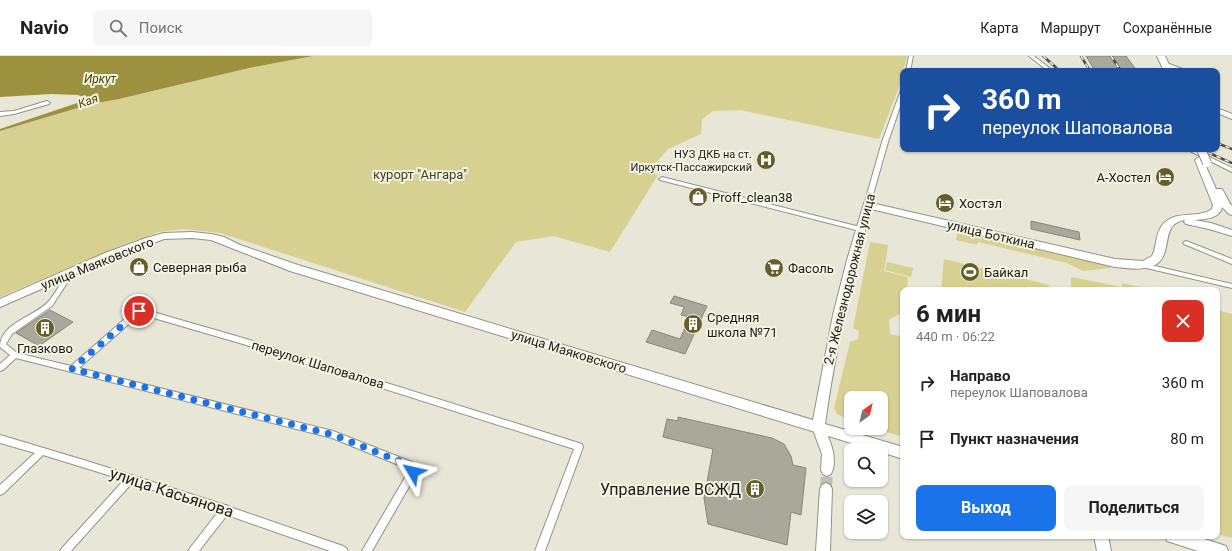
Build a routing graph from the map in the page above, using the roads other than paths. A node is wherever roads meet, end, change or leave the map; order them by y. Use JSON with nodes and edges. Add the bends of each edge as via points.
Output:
{"nodes":[{"id":1,"x":911,"y":56,"type":"edge"},
{"id":2,"x":1031,"y":56,"type":"edge"},
{"id":3,"x":1161,"y":56,"type":"edge"},
{"id":4,"x":909,"y":68,"type":"edge"},
{"id":5,"x":1047,"y":68,"type":"edge"},
{"id":6,"x":1166,"y":68,"type":"edge"},
{"id":7,"x":900,"y":100,"type":"edge"},
{"id":8,"x":47,"y":103,"type":"dead end"},
{"id":9,"x":1220,"y":111,"type":"edge"},
{"id":10,"x":0,"y":114,"type":"edge"},
{"id":11,"x":1232,"y":117,"type":"edge"},
{"id":12,"x":1195,"y":152,"type":"edge"},
{"id":13,"x":1196,"y":152,"type":"edge"},
{"id":14,"x":1201,"y":152,"type":"edge"},
{"id":15,"x":1203,"y":162,"type":"junction"},
{"id":16,"x":1232,"y":170,"type":"edge"},
{"id":17,"x":662,"y":179,"type":"dead end"},
{"id":18,"x":867,"y":205,"type":"junction"},
{"id":19,"x":1232,"y":212,"type":"edge"},
{"id":20,"x":1167,"y":227,"type":"junction"},
{"id":21,"x":860,"y":229,"type":"junction"},
{"id":22,"x":1232,"y":233,"type":"edge"},
{"id":23,"x":1186,"y":243,"type":"dead end"},
{"id":24,"x":236,"y":247,"type":"junction"},
{"id":25,"x":1232,"y":262,"type":"edge"},
{"id":26,"x":1142,"y":265,"type":"junction"},
{"id":27,"x":68,"y":277,"type":"junction"},
{"id":28,"x":1232,"y":286,"type":"edge"},
{"id":29,"x":28,"y":291,"type":"junction"},
{"id":30,"x":0,"y":303,"type":"edge"},
{"id":31,"x":15,"y":355,"type":"junction"},
{"id":32,"x":0,"y":368,"type":"edge"},
{"id":33,"x":72,"y":369,"type":"junction"},
{"id":34,"x":818,"y":427,"type":"junction"},
{"id":35,"x":0,"y":439,"type":"edge"},
{"id":36,"x":42,"y":451,"type":"junction"},
{"id":37,"x":900,"y":452,"type":"edge"},
{"id":38,"x":827,"y":470,"type":"tunnel mouth"},
{"id":39,"x":130,"y":479,"type":"junction"},
{"id":40,"x":826,"y":489,"type":"tunnel mouth"},
{"id":41,"x":0,"y":491,"type":"edge"},
{"id":42,"x":226,"y":509,"type":"junction"},
{"id":43,"x":1102,"y":539,"type":"edge"},
{"id":44,"x":1182,"y":539,"type":"edge"},
{"id":45,"x":65,"y":551,"type":"edge"},
{"id":46,"x":193,"y":551,"type":"edge"},
{"id":47,"x":343,"y":551,"type":"edge"},
{"id":48,"x":366,"y":551,"type":"edge"},
{"id":49,"x":540,"y":551,"type":"edge"},
{"id":50,"x":823,"y":551,"type":"edge"},
{"id":51,"x":1104,"y":551,"type":"edge"},
{"id":52,"x":1221,"y":551,"type":"edge"}],
"edges":[{"from":1,"to":4,"type":"street"},
{"from":2,"to":5,"type":"street"},
{"from":3,"to":6,"type":"main road"},
{"from":7,"to":18,"type":"street","name":"2-я Железнодорожная улица"},
{"from":8,"to":10,"type":"street"},
{"from":9,"to":11,"type":"main road"},
{"from":12,"to":16,"type":"street"},
{"from":13,"to":15,"type":"main road"},
{"from":14,"to":15,"type":"main road","bridge":true},
{"from":15,"to":19,"type":"main road","via":[[1222,200]]},
{"from":15,"to":20,"type":"main road","via":[[1218,205],[1217,210],[1211,214],[1175,220]]},
{"from":17,"to":21,"type":"street"},
{"from":18,"to":21,"type":"main road","name":"2-я Железнодорожная улица"},
{"from":18,"to":26,"type":"main road","name":"улица Боткина","via":[[1115,263]]},
{"from":20,"to":22,"type":"main road","via":[[1182,223],[1199,223]]},
{"from":20,"to":26,"type":"main road","via":[[1157,259]]},
{"from":21,"to":34,"type":"main road","name":"2-я Железнодорожная улица","via":[[824,379]]},
{"from":23,"to":25,"type":"street"},
{"from":24,"to":27,"type":"main road","name":"улица Маяковского","via":[[226,248],[191,239],[169,239],[137,248]]},
{"from":24,"to":29,"type":"main road","name":"улица Маяковского","via":[[206,237],[164,236],[105,256]]},
{"from":24,"to":34,"type":"main road","name":"улица Маяковского","via":[[301,270]]},
{"from":26,"to":28,"type":"street"},
{"from":27,"to":29,"type":"main road","name":"улица Маяковского"},
{"from":27,"to":31,"type":"street","via":[[50,304],[9,332],[2,345]]},
{"from":29,"to":30,"type":"main road","name":"улица Маяковского"},
{"from":31,"to":32,"type":"street"},
{"from":31,"to":33,"type":"street"},
{"from":33,"to":48,"type":"street","via":[[334,435],[409,465],[413,469],[411,475]]},
{"from":33,"to":49,"type":"street","name":"переулок Шаповалова","via":[[139,311],[243,341],[579,447]]},
{"from":34,"to":37,"type":"main road","name":"улица Маяковского"},
{"from":34,"to":38,"type":"main road","name":"2-я Железнодорожная улица","via":[[828,454]]},
{"from":35,"to":36,"type":"street","name":"улица Касьянова"},
{"from":36,"to":39,"type":"street","name":"улица Касьянова"},
{"from":36,"to":41,"type":"street"},
{"from":39,"to":42,"type":"street","name":"улица Касьянова"},
{"from":39,"to":45,"type":"street"},
{"from":40,"to":50,"type":"main road"},
{"from":42,"to":46,"type":"street"},
{"from":42,"to":47,"type":"street","name":"улица Касьянова"},
{"from":43,"to":51,"type":"main road"},
{"from":44,"to":52,"type":"main road"}]}
